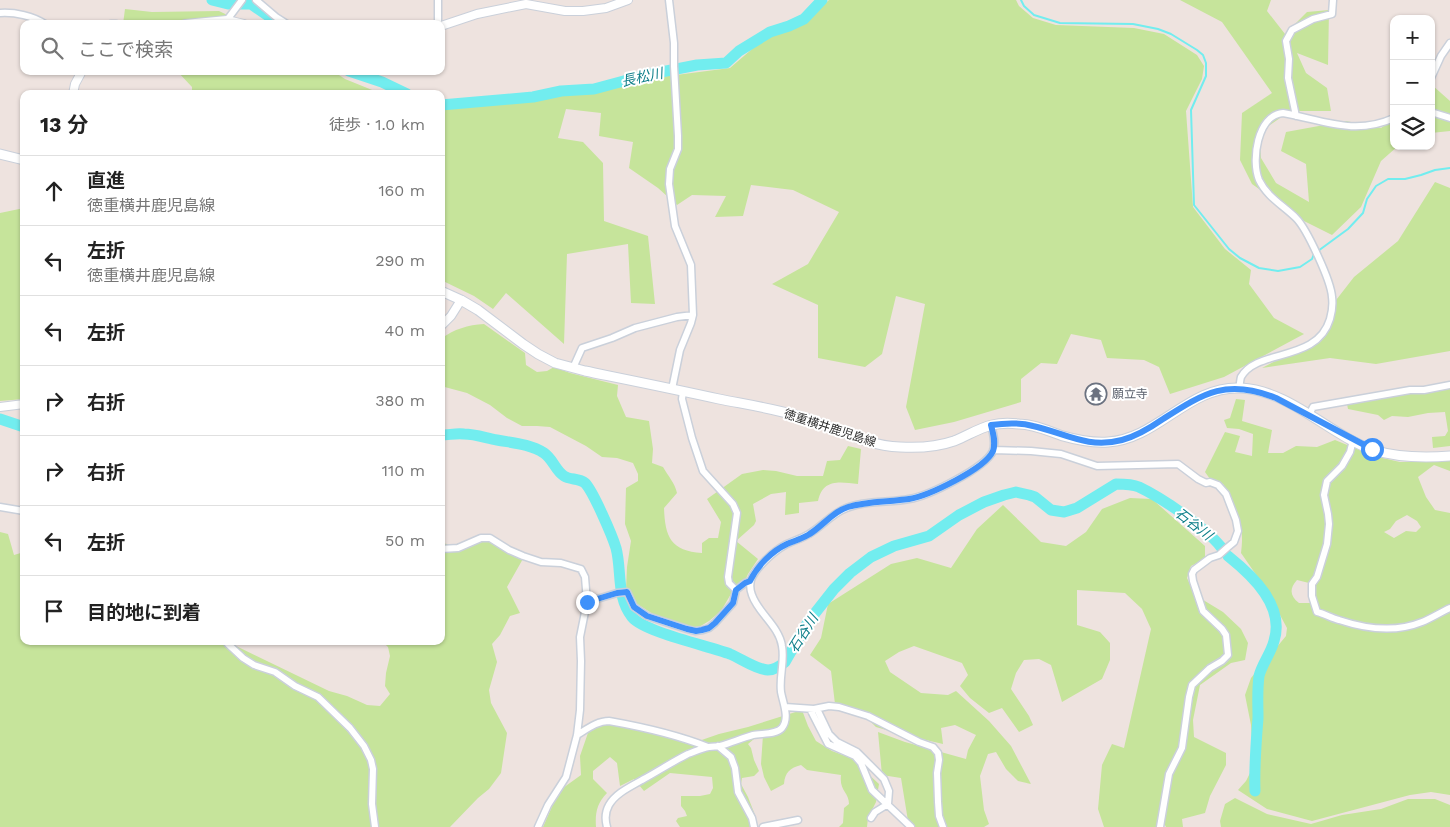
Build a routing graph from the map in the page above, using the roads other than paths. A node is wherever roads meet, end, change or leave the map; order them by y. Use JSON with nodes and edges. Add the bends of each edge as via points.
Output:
{"nodes":[{"id":1,"x":242,"y":0,"type":"edge"},
{"id":2,"x":256,"y":0,"type":"edge"},
{"id":3,"x":438,"y":0,"type":"edge"},
{"id":4,"x":628,"y":0,"type":"edge"},
{"id":5,"x":669,"y":0,"type":"edge"},
{"id":6,"x":1333,"y":0,"type":"edge"},
{"id":7,"x":0,"y":13,"type":"edge"},
{"id":8,"x":38,"y":20,"type":"edge"},
{"id":9,"x":227,"y":20,"type":"edge"},
{"id":10,"x":281,"y":20,"type":"edge"},
{"id":11,"x":438,"y":20,"type":"edge"},
{"id":12,"x":445,"y":25,"type":"edge"},
{"id":13,"x":1450,"y":43,"type":"edge"},
{"id":14,"x":1435,"y":69,"type":"edge"},
{"id":15,"x":80,"y":75,"type":"edge"},
{"id":16,"x":74,"y":90,"type":"edge"},
{"id":17,"x":1435,"y":113,"type":"edge"},
{"id":18,"x":1296,"y":116,"type":"junction"},
{"id":19,"x":1450,"y":118,"type":"edge"},
{"id":20,"x":1390,"y":120,"type":"edge"},
{"id":21,"x":0,"y":154,"type":"edge"},
{"id":22,"x":20,"y":159,"type":"edge"},
{"id":23,"x":445,"y":293,"type":"edge"},
{"id":24,"x":461,"y":300,"type":"junction"},
{"id":25,"x":693,"y":315,"type":"junction"},
{"id":26,"x":445,"y":322,"type":"edge"},
{"id":27,"x":573,"y":368,"type":"junction"},
{"id":28,"x":1450,"y":386,"type":"edge"},
{"id":29,"x":1239,"y":388,"type":"junction"},
{"id":30,"x":672,"y":389,"type":"junction"},
{"id":31,"x":683,"y":391,"type":"junction"},
{"id":32,"x":20,"y":405,"type":"edge"},
{"id":33,"x":0,"y":408,"type":"edge"},
{"id":34,"x":1309,"y":415,"type":"junction"},
{"id":35,"x":991,"y":425,"type":"junction"},
{"id":36,"x":1353,"y":440,"type":"junction"},
{"id":37,"x":993,"y":450,"type":"junction"},
{"id":38,"x":1450,"y":456,"type":"edge"},
{"id":39,"x":0,"y":507,"type":"edge"},
{"id":40,"x":20,"y":510,"type":"edge"},
{"id":41,"x":445,"y":549,"type":"edge"},
{"id":42,"x":750,"y":581,"type":"junction"},
{"id":43,"x":736,"y":590,"type":"junction"},
{"id":44,"x":587,"y":602,"type":"junction"},
{"id":45,"x":1450,"y":608,"type":"edge"},
{"id":46,"x":229,"y":645,"type":"edge"},
{"id":47,"x":785,"y":707,"type":"junction"},
{"id":48,"x":813,"y":709,"type":"junction"},
{"id":49,"x":578,"y":735,"type":"junction"},
{"id":50,"x":718,"y":746,"type":"junction"},
{"id":51,"x":708,"y":747,"type":"junction"},
{"id":52,"x":888,"y":804,"type":"junction"},
{"id":53,"x":871,"y":818,"type":"dead end"},
{"id":54,"x":798,"y":820,"type":"dead end"},
{"id":55,"x":375,"y":827,"type":"edge"},
{"id":56,"x":538,"y":827,"type":"edge"},
{"id":57,"x":607,"y":827,"type":"edge"},
{"id":58,"x":754,"y":827,"type":"edge"},
{"id":59,"x":763,"y":827,"type":"edge"},
{"id":60,"x":911,"y":827,"type":"edge"},
{"id":61,"x":943,"y":827,"type":"edge"},
{"id":62,"x":1160,"y":827,"type":"edge"}],
"edges":[{"from":1,"to":9,"type":"street"},
{"from":2,"to":10,"type":"street"},
{"from":3,"to":11,"type":"street"},
{"from":4,"to":12,"type":"street","via":[[606,8],[583,11],[526,4]]},
{"from":5,"to":25,"type":"street","via":[[678,136],[669,184],[675,226],[691,265]]},
{"from":6,"to":18,"type":"street","via":[[1332,14],[1312,19],[1292,30],[1286,41],[1288,78]]},
{"from":7,"to":8,"type":"street","via":[[12,12]]},
{"from":13,"to":14,"type":"street"},
{"from":15,"to":16,"type":"street"},
{"from":17,"to":19,"type":"street"},
{"from":18,"to":20,"type":"street","via":[[1358,127]]},
{"from":18,"to":29,"type":"street","via":[[1278,114],[1264,126],[1257,147],[1256,166],[1259,180],[1270,196],[1298,219],[1316,253],[1333,299],[1331,316],[1319,339],[1246,371]]},
{"from":21,"to":22,"type":"main road"},
{"from":23,"to":24,"type":"main road","name":"徳重横井鹿児島線"},
{"from":24,"to":26,"type":"street"},
{"from":24,"to":27,"type":"main road","name":"徳重横井鹿児島線","via":[[538,354]]},
{"from":25,"to":27,"type":"street","via":[[635,328],[582,348]]},
{"from":25,"to":30,"type":"street","via":[[680,350]]},
{"from":27,"to":30,"type":"main road","name":"徳重横井鹿児島線"},
{"from":28,"to":34,"type":"street","via":[[1313,407]]},
{"from":29,"to":34,"type":"main road","name":"徳重横井鹿児島線","via":[[1263,392]]},
{"from":29,"to":35,"type":"main road","name":"徳重横井鹿児島線","via":[[1198,398],[1147,430],[1113,442],[1075,439],[1020,424]]},
{"from":30,"to":31,"type":"main road","name":"徳重横井鹿児島線"},
{"from":31,"to":35,"type":"main road","name":"徳重横井鹿児島線","via":[[793,414],[880,445],[898,447],[947,443]]},
{"from":31,"to":43,"type":"street","via":[[682,399],[703,471],[737,513],[728,577]]},
{"from":32,"to":33,"type":"street"},
{"from":34,"to":36,"type":"main road","name":"徳重横井鹿児島線"},
{"from":35,"to":37,"type":"street"},
{"from":36,"to":38,"type":"main road","name":"徳重横井鹿児島線","via":[[1394,455],[1415,458]]},
{"from":36,"to":45,"type":"street","via":[[1342,466],[1327,481],[1324,495],[1329,524],[1327,544],[1317,578],[1312,584],[1317,612],[1366,627],[1394,629],[1421,622]]},
{"from":37,"to":42,"type":"street","via":[[988,459],[976,467],[924,496],[858,505],[838,512],[808,535],[776,550],[754,572]]},
{"from":37,"to":62,"type":"street","via":[[1061,454],[1097,466],[1178,464],[1198,479],[1218,485],[1226,494],[1238,531],[1234,542],[1192,574],[1203,611],[1226,635],[1228,655],[1192,685],[1182,748],[1169,774]]},
{"from":39,"to":40,"type":"street"},
{"from":41,"to":44,"type":"street","via":[[490,538],[523,556],[581,569],[585,576]]},
{"from":42,"to":43,"type":"street"},
{"from":42,"to":47,"type":"street","via":[[755,601],[778,634],[782,646],[780,680]]},
{"from":43,"to":44,"type":"street","via":[[733,603],[715,623],[696,631],[647,616],[634,607],[627,592]]},
{"from":44,"to":49,"type":"street","via":[[580,637]]},
{"from":46,"to":55,"type":"street","via":[[254,665],[275,672],[318,698],[355,734],[364,746],[373,769]]},
{"from":47,"to":48,"type":"street"},
{"from":47,"to":50,"type":"street","via":[[780,730],[754,734]]},
{"from":48,"to":52,"type":"street","via":[[828,744],[855,756],[872,790]]},
{"from":48,"to":52,"type":"street","via":[[837,742],[857,752],[884,779],[889,791]]},
{"from":48,"to":61,"type":"street","via":[[839,707],[868,716],[933,746],[939,760],[938,802]]},
{"from":49,"to":51,"type":"street","via":[[592,725],[608,721],[650,728]]},
{"from":49,"to":56,"type":"street","via":[[566,777]]},
{"from":50,"to":51,"type":"street"},
{"from":50,"to":58,"type":"street","via":[[731,758],[738,792]]},
{"from":51,"to":57,"type":"street","via":[[687,755],[619,794],[605,815]]},
{"from":52,"to":53,"type":"street"},
{"from":52,"to":60,"type":"street"},
{"from":54,"to":59,"type":"street"}]}
